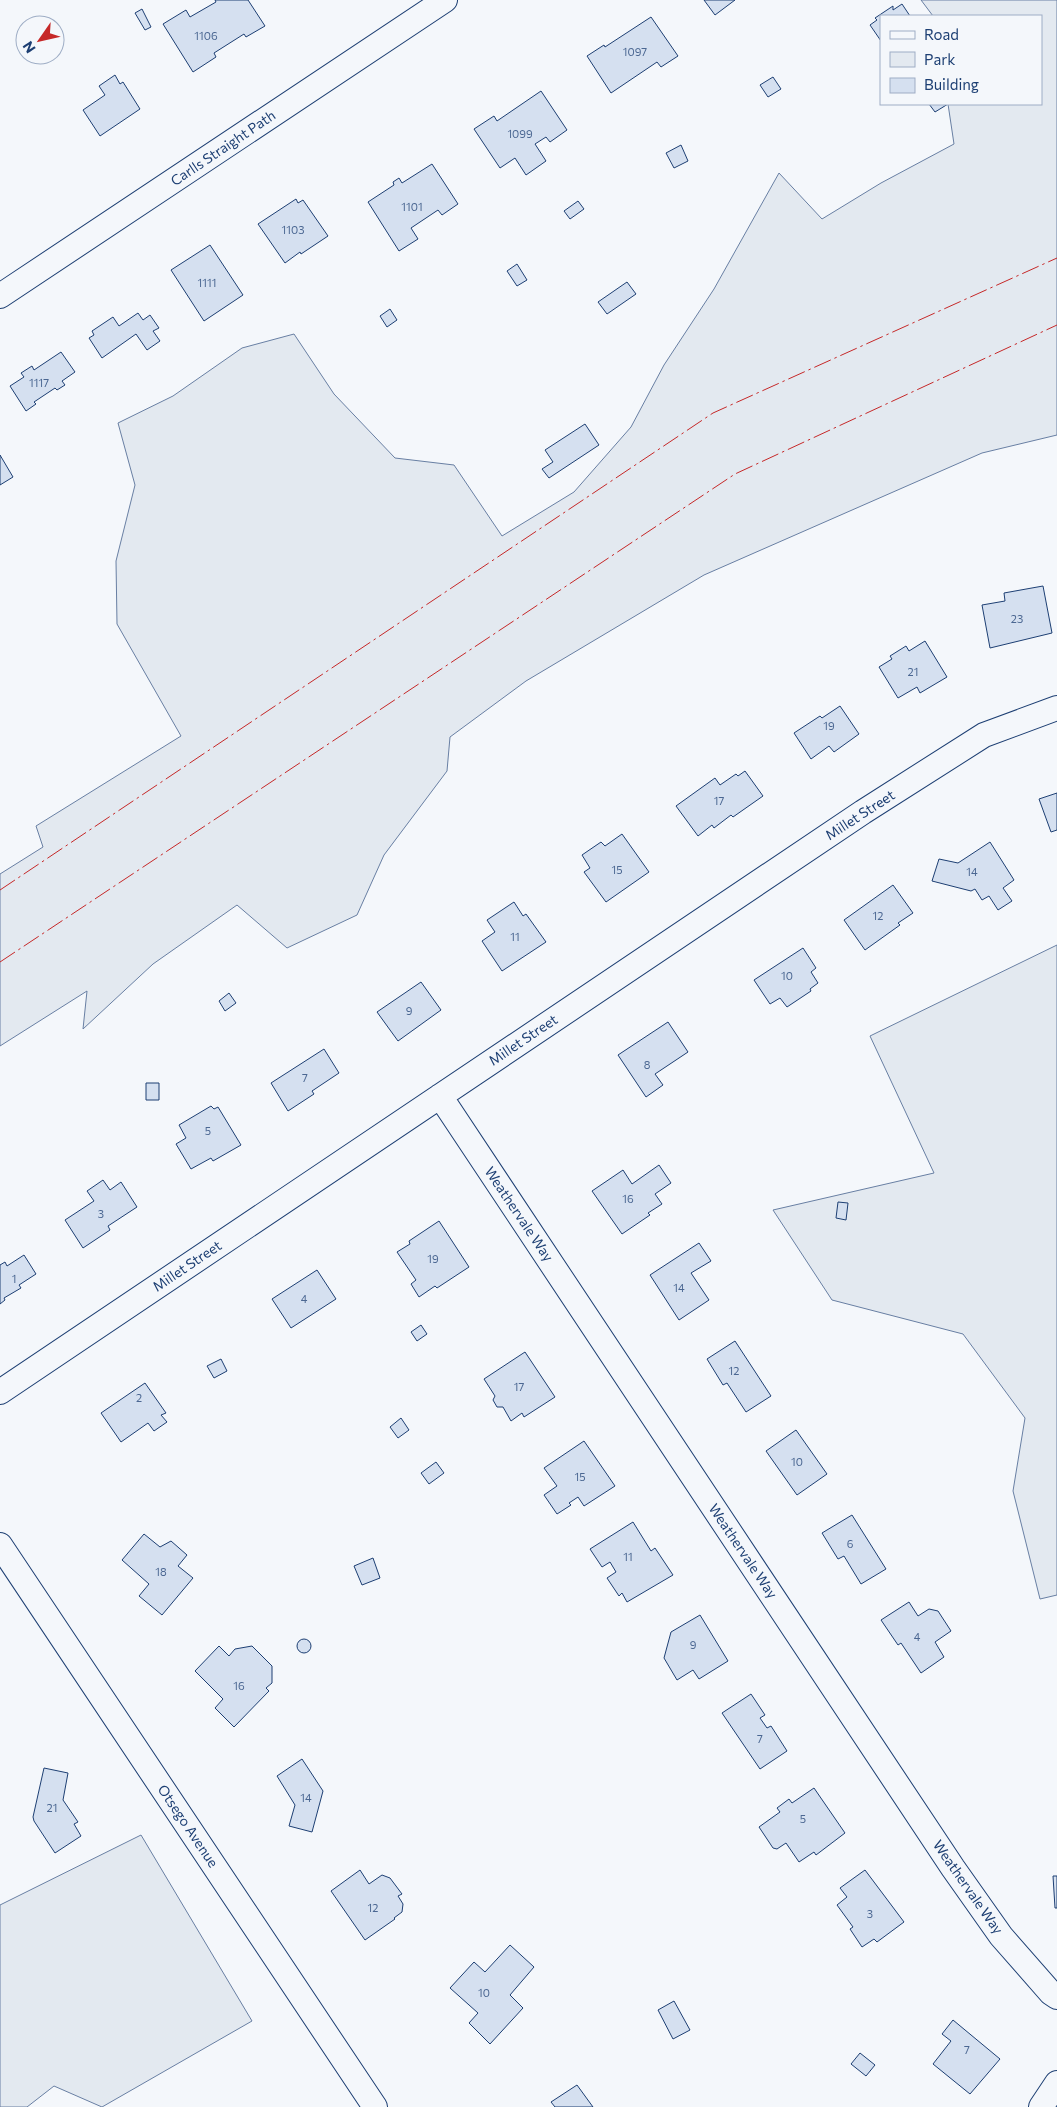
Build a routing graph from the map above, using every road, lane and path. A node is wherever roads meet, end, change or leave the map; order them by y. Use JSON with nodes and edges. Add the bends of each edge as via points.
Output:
{"nodes":[{"id":1,"x":445,"y":0,"type":"edge"},
{"id":2,"x":0,"y":296,"type":"edge"},
{"id":3,"x":1057,"y":708,"type":"edge"},
{"id":4,"x":440,"y":1096,"type":"junction"},
{"id":5,"x":0,"y":1392,"type":"edge"},
{"id":6,"x":0,"y":1545,"type":"edge"},
{"id":7,"x":1057,"y":1997,"type":"edge"},
{"id":8,"x":1057,"y":2083,"type":"edge"},
{"id":9,"x":376,"y":2107,"type":"edge"},
{"id":10,"x":1040,"y":2107,"type":"edge"}],
"edges":[{"from":1,"to":2,"type":"street","name":"Carlls Straight Path"},
{"from":3,"to":4,"type":"street","name":"Millet Street","via":[[984,735],[863,812]]},
{"from":4,"to":5,"type":"street","name":"Millet Street"},
{"from":4,"to":7,"type":"street","name":"Weathervale Way","via":[[953,1868],[1001,1936]]},
{"from":6,"to":9,"type":"street","name":"Otsego Avenue"},
{"from":8,"to":10,"type":"street"}]}
